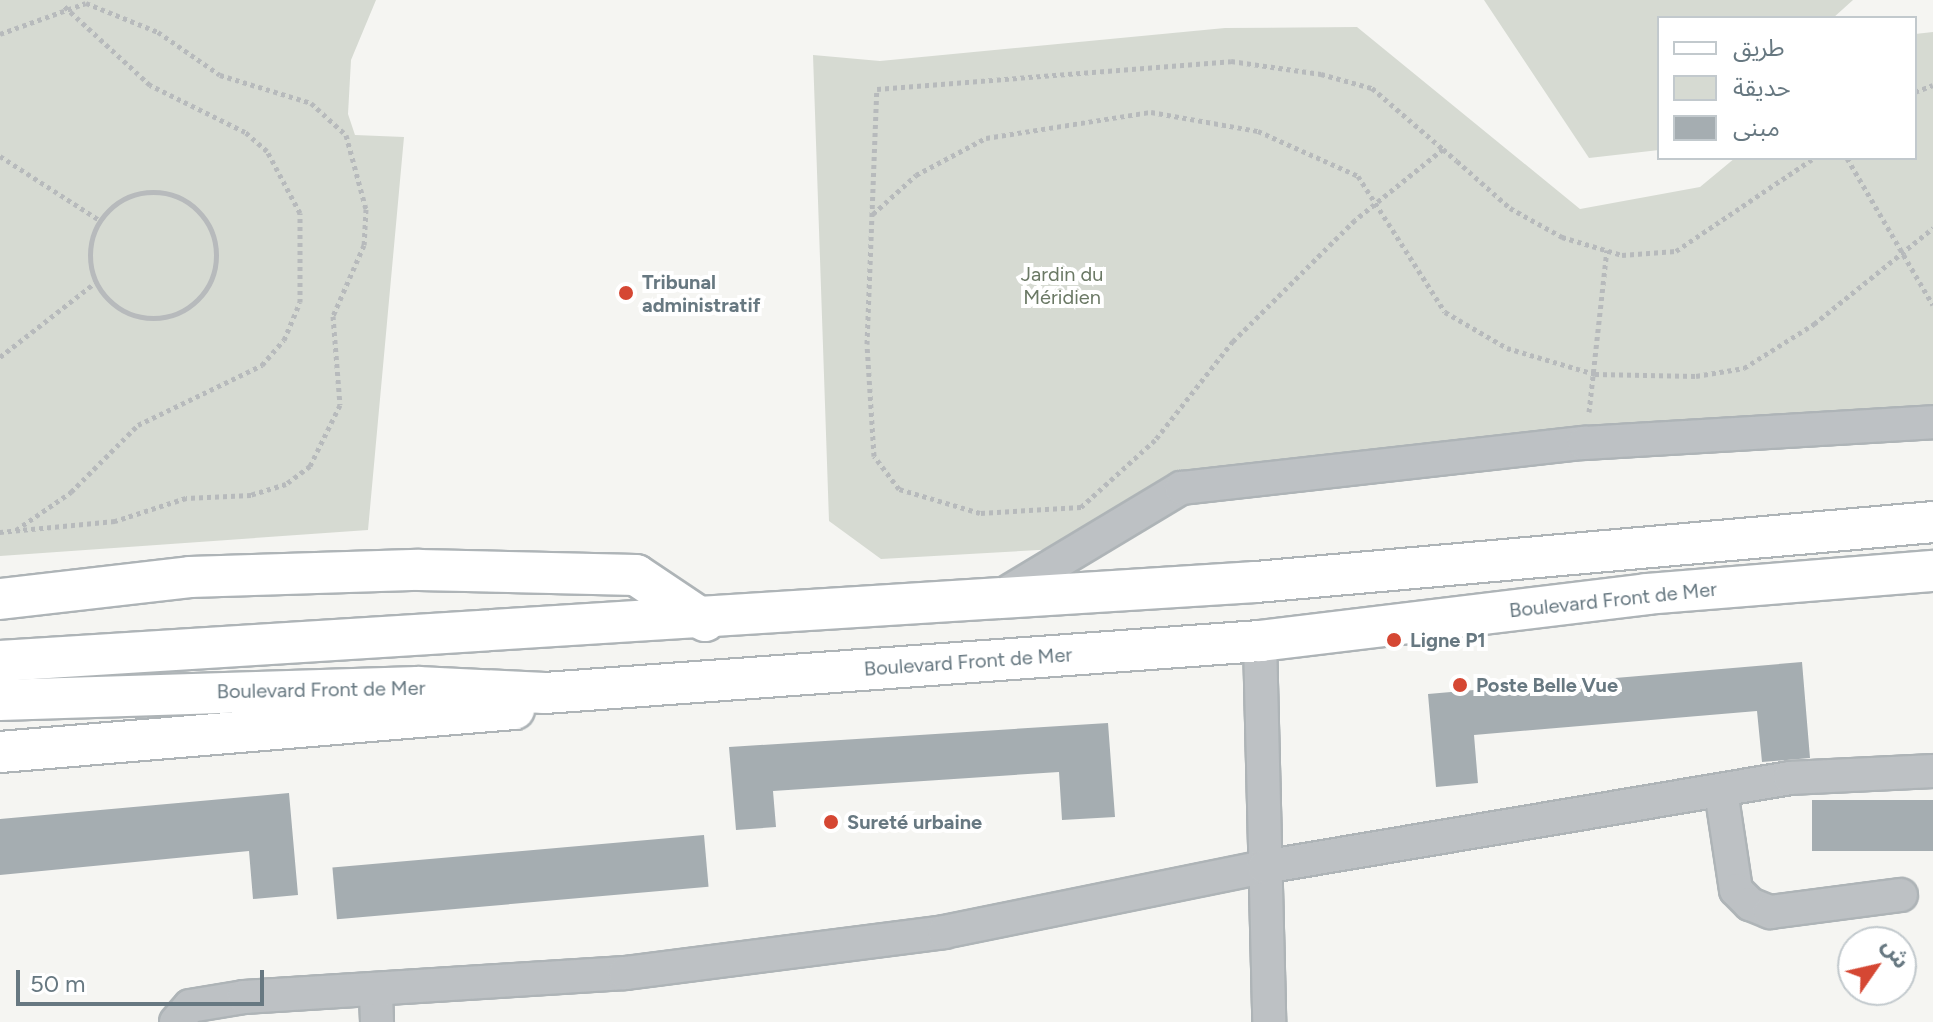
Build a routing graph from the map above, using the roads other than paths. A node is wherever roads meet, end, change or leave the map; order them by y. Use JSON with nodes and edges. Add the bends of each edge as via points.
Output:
{"nodes":[{"id":1,"x":1933,"y":422,"type":"edge"},
{"id":2,"x":1933,"y":522,"type":"edge"},
{"id":3,"x":1933,"y":571,"type":"edge"},
{"id":4,"x":0,"y":599,"type":"edge"},
{"id":5,"x":995,"y":600,"type":"junction"},
{"id":6,"x":705,"y":621,"type":"junction"},
{"id":7,"x":1260,"y":641,"type":"junction"},
{"id":8,"x":0,"y":661,"type":"edge"},
{"id":9,"x":545,"y":693,"type":"junction"},
{"id":10,"x":0,"y":700,"type":"edge"},
{"id":11,"x":0,"y":752,"type":"edge"},
{"id":12,"x":1933,"y":771,"type":"edge"},
{"id":13,"x":1721,"y":791,"type":"junction"},
{"id":14,"x":1264,"y":867,"type":"junction"},
{"id":15,"x":1901,"y":895,"type":"dead end"},
{"id":16,"x":376,"y":1008,"type":"edge"},
{"id":17,"x":176,"y":1022,"type":"edge"},
{"id":18,"x":1269,"y":1022,"type":"edge"}],
"edges":[{"from":1,"to":5,"type":"street","via":[[1584,443],[1181,488]]},
{"from":2,"to":5,"type":"main road"},
{"from":3,"to":7,"type":"main road","name":"Boulevard Front de Mer","via":[[1646,594]]},
{"from":4,"to":6,"type":"main road","via":[[190,577],[419,570],[636,575]]},
{"from":5,"to":6,"type":"main road"},
{"from":6,"to":8,"type":"main road"},
{"from":7,"to":9,"type":"main road","name":"Boulevard Front de Mer"},
{"from":7,"to":14,"type":"street"},
{"from":9,"to":10,"type":"main road","name":"Boulevard Front de Mer","via":[[418,687]]},
{"from":9,"to":11,"type":"main road","via":[[495,714]]},
{"from":12,"to":13,"type":"street","via":[[1790,778]]},
{"from":13,"to":14,"type":"street"},
{"from":13,"to":15,"type":"street","via":[[1736,890],[1750,904],[1770,912]]},
{"from":14,"to":16,"type":"street","via":[[944,932]]},
{"from":14,"to":18,"type":"street"},
{"from":16,"to":17,"type":"street","via":[[197,1004]]}]}
